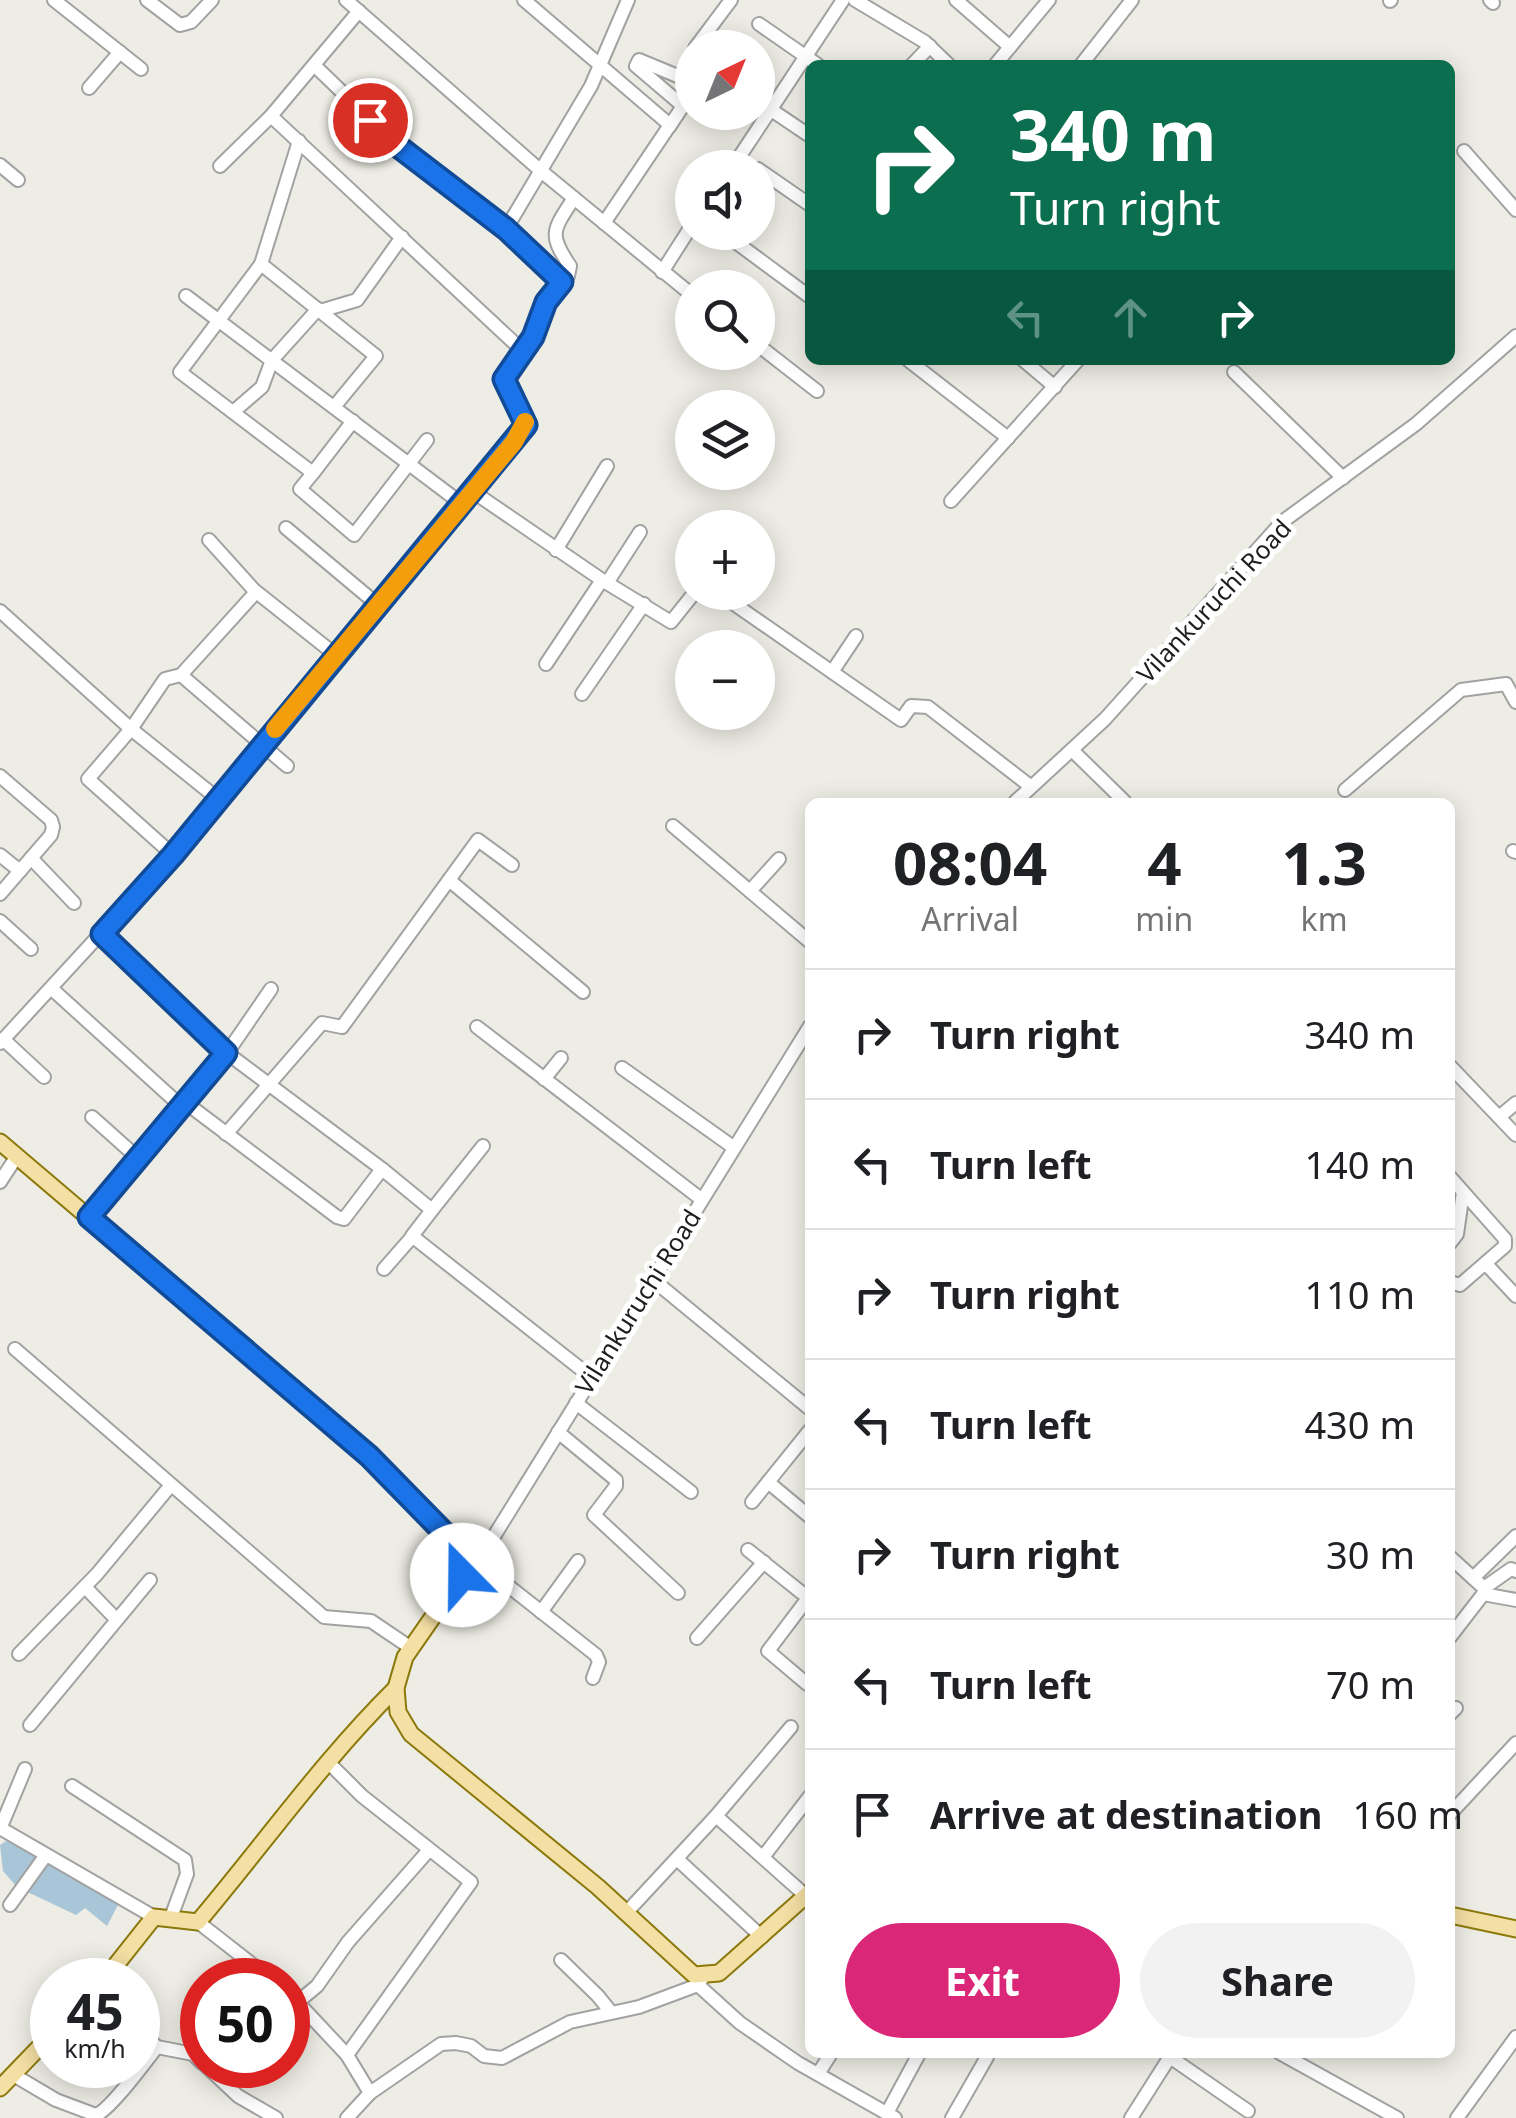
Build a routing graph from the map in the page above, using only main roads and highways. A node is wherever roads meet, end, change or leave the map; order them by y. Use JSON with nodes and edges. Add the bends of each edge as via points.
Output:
{"nodes":[{"id":1,"x":0,"y":1142,"type":"edge"},
{"id":2,"x":396,"y":1688,"type":"junction"},
{"id":3,"x":805,"y":1897,"type":"edge"},
{"id":4,"x":1455,"y":1916,"type":"edge"},
{"id":5,"x":1516,"y":1929,"type":"edge"},
{"id":6,"x":125,"y":1958,"type":"edge"},
{"id":7,"x":30,"y":2056,"type":"edge"},
{"id":8,"x":0,"y":2088,"type":"edge"}],
"edges":[{"from":1,"to":2,"type":"main road","via":[[369,1456],[460,1549],[462,1575],[410,1648]]},
{"from":2,"to":3,"type":"main road","via":[[398,1712],[411,1734],[700,1981],[719,1973]]},
{"from":2,"to":6,"type":"main road","via":[[198,1922],[162,1919]]},
{"from":4,"to":5,"type":"main road"},
{"from":7,"to":8,"type":"main road"}]}
